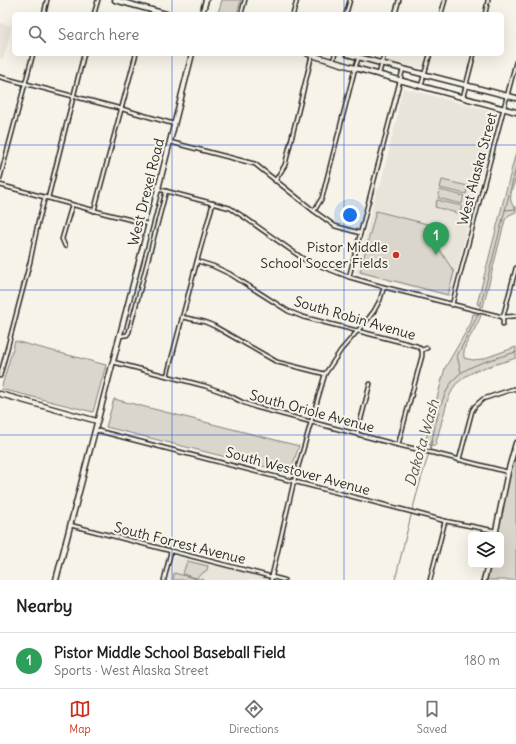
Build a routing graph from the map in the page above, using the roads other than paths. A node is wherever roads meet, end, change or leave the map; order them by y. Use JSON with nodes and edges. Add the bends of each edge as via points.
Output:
{"nodes":[{"id":1,"x":47,"y":0,"type":"edge"},
{"id":2,"x":98,"y":0,"type":"edge"},
{"id":3,"x":115,"y":0,"type":"edge"},
{"id":4,"x":206,"y":0,"type":"edge"},
{"id":5,"x":245,"y":0,"type":"edge"},
{"id":6,"x":297,"y":0,"type":"edge"},
{"id":7,"x":350,"y":0,"type":"edge"},
{"id":8,"x":399,"y":0,"type":"edge"},
{"id":9,"x":445,"y":0,"type":"edge"},
{"id":10,"x":488,"y":0,"type":"edge"},
{"id":11,"x":44,"y":12,"type":"edge"},
{"id":12,"x":95,"y":12,"type":"edge"},
{"id":13,"x":147,"y":12,"type":"edge"},
{"id":14,"x":203,"y":12,"type":"edge"},
{"id":15,"x":242,"y":12,"type":"edge"},
{"id":16,"x":294,"y":12,"type":"edge"},
{"id":17,"x":347,"y":12,"type":"edge"},
{"id":18,"x":396,"y":12,"type":"edge"},
{"id":19,"x":442,"y":12,"type":"edge"},
{"id":20,"x":485,"y":12,"type":"edge"},
{"id":21,"x":33,"y":56,"type":"edge"},
{"id":22,"x":84,"y":56,"type":"edge"},
{"id":23,"x":135,"y":56,"type":"edge"},
{"id":24,"x":191,"y":56,"type":"edge"},
{"id":25,"x":311,"y":56,"type":"edge"},
{"id":26,"x":316,"y":56,"type":"edge"},
{"id":27,"x":334,"y":56,"type":"edge"},
{"id":28,"x":355,"y":56,"type":"edge"},
{"id":29,"x":384,"y":56,"type":"edge"},
{"id":30,"x":429,"y":56,"type":"edge"},
{"id":31,"x":473,"y":56,"type":"edge"},
{"id":32,"x":359,"y":57,"type":"junction"},
{"id":33,"x":333,"y":62,"type":"junction"},
{"id":34,"x":516,"y":62,"type":"edge"},
{"id":35,"x":382,"y":63,"type":"junction"},
{"id":36,"x":355,"y":68,"type":"junction"},
{"id":37,"x":403,"y":69,"type":"junction"},
{"id":38,"x":379,"y":74,"type":"junction"},
{"id":39,"x":424,"y":74,"type":"junction"},
{"id":40,"x":0,"y":77,"type":"edge"},
{"id":41,"x":400,"y":80,"type":"junction"},
{"id":42,"x":26,"y":83,"type":"junction"},
{"id":43,"x":466,"y":85,"type":"junction"},
{"id":44,"x":421,"y":86,"type":"junction"},
{"id":45,"x":507,"y":95,"type":"junction"},
{"id":46,"x":74,"y":96,"type":"junction"},
{"id":47,"x":463,"y":97,"type":"junction"},
{"id":48,"x":516,"y":98,"type":"edge"},
{"id":49,"x":504,"y":108,"type":"junction"},
{"id":50,"x":122,"y":109,"type":"junction"},
{"id":51,"x":516,"y":112,"type":"edge"},
{"id":52,"x":174,"y":124,"type":"junction"},
{"id":53,"x":170,"y":142,"type":"junction"},
{"id":54,"x":0,"y":178,"type":"edge"},
{"id":55,"x":275,"y":181,"type":"junction"},
{"id":56,"x":0,"y":185,"type":"edge"},
{"id":57,"x":158,"y":189,"type":"junction"},
{"id":58,"x":166,"y":191,"type":"junction"},
{"id":59,"x":46,"y":198,"type":"junction"},
{"id":60,"x":72,"y":204,"type":"junction"},
{"id":61,"x":213,"y":204,"type":"junction"},
{"id":62,"x":94,"y":211,"type":"junction"},
{"id":63,"x":314,"y":211,"type":"junction"},
{"id":64,"x":149,"y":224,"type":"junction"},
{"id":65,"x":360,"y":233,"type":"junction"},
{"id":66,"x":65,"y":246,"type":"dead end"},
{"id":67,"x":197,"y":261,"type":"junction"},
{"id":68,"x":516,"y":268,"type":"edge"},
{"id":69,"x":349,"y":277,"type":"junction"},
{"id":70,"x":384,"y":287,"type":"junction"},
{"id":71,"x":452,"y":305,"type":"junction"},
{"id":72,"x":516,"y":316,"type":"edge"},
{"id":73,"x":182,"y":317,"type":"junction"},
{"id":74,"x":503,"y":317,"type":"junction"},
{"id":75,"x":503,"y":324,"type":"dead end"},
{"id":76,"x":358,"y":331,"type":"junction"},
{"id":77,"x":119,"y":336,"type":"junction"},
{"id":78,"x":427,"y":348,"type":"dead end"},
{"id":79,"x":422,"y":350,"type":"junction"},
{"id":80,"x":112,"y":362,"type":"junction"},
{"id":81,"x":325,"y":374,"type":"junction"},
{"id":82,"x":0,"y":376,"type":"edge"},
{"id":83,"x":167,"y":376,"type":"junction"},
{"id":84,"x":370,"y":384,"type":"dead end"},
{"id":85,"x":516,"y":389,"type":"edge"},
{"id":86,"x":0,"y":394,"type":"edge"},
{"id":87,"x":97,"y":421,"type":"junction"},
{"id":88,"x":311,"y":421,"type":"junction"},
{"id":89,"x":95,"y":430,"type":"junction"},
{"id":90,"x":357,"y":434,"type":"junction"},
{"id":91,"x":516,"y":443,"type":"edge"},
{"id":92,"x":398,"y":445,"type":"junction"},
{"id":93,"x":459,"y":460,"type":"junction"},
{"id":94,"x":508,"y":472,"type":"junction"},
{"id":95,"x":294,"y":481,"type":"junction"},
{"id":96,"x":446,"y":522,"type":"junction"},
{"id":97,"x":70,"y":525,"type":"junction"},
{"id":98,"x":491,"y":532,"type":"edge"},
{"id":99,"x":496,"y":532,"type":"edge"},
{"id":100,"x":171,"y":551,"type":"junction"},
{"id":101,"x":487,"y":568,"type":"edge"},
{"id":102,"x":271,"y":578,"type":"edge"},
{"id":103,"x":56,"y":580,"type":"edge"},
{"id":104,"x":164,"y":580,"type":"edge"},
{"id":105,"x":284,"y":580,"type":"edge"},
{"id":106,"x":430,"y":580,"type":"edge"},
{"id":107,"x":484,"y":580,"type":"edge"}],
"edges":[{"from":1,"to":11,"type":"street"},
{"from":2,"to":12,"type":"street"},
{"from":3,"to":13,"type":"street"},
{"from":4,"to":14,"type":"street"},
{"from":5,"to":15,"type":"street"},
{"from":6,"to":16,"type":"street"},
{"from":7,"to":17,"type":"street"},
{"from":8,"to":18,"type":"street"},
{"from":9,"to":19,"type":"street"},
{"from":10,"to":20,"type":"street"},
{"from":21,"to":42,"type":"street"},
{"from":22,"to":46,"type":"street"},
{"from":23,"to":50,"type":"street"},
{"from":24,"to":52,"type":"street","name":"West Drexel Road"},
{"from":25,"to":55,"type":"street","via":[[285,165]]},
{"from":26,"to":33,"type":"street"},
{"from":27,"to":33,"type":"street"},
{"from":28,"to":32,"type":"street"},
{"from":29,"to":35,"type":"street"},
{"from":30,"to":39,"type":"street"},
{"from":31,"to":43,"type":"street"},
{"from":32,"to":35,"type":"street"},
{"from":32,"to":36,"type":"street"},
{"from":33,"to":36,"type":"street"},
{"from":34,"to":45,"type":"street","name":"West Alaska Street"},
{"from":35,"to":37,"type":"street"},
{"from":35,"to":38,"type":"street"},
{"from":36,"to":38,"type":"street"},
{"from":36,"to":63,"type":"street","via":[[322,198]]},
{"from":37,"to":39,"type":"street"},
{"from":37,"to":41,"type":"street"},
{"from":38,"to":41,"type":"street"},
{"from":39,"to":43,"type":"street"},
{"from":39,"to":44,"type":"street"},
{"from":40,"to":42,"type":"street"},
{"from":41,"to":44,"type":"street"},
{"from":41,"to":65,"type":"street"},
{"from":42,"to":46,"type":"street"},
{"from":42,"to":54,"type":"street"},
{"from":43,"to":45,"type":"street"},
{"from":43,"to":47,"type":"street"},
{"from":44,"to":47,"type":"street"},
{"from":45,"to":48,"type":"street"},
{"from":45,"to":49,"type":"street","name":"West Alaska Street"},
{"from":46,"to":50,"type":"street"},
{"from":46,"to":59,"type":"street"},
{"from":47,"to":49,"type":"street"},
{"from":49,"to":51,"type":"street"},
{"from":49,"to":71,"type":"street","name":"West Alaska Street"},
{"from":50,"to":52,"type":"street"},
{"from":50,"to":62,"type":"street"},
{"from":52,"to":53,"type":"street","name":"West Drexel Road"},
{"from":53,"to":55,"type":"street","via":[[255,164]]},
{"from":53,"to":57,"type":"street","name":"West Drexel Road"},
{"from":55,"to":63,"type":"street"},
{"from":56,"to":59,"type":"street"},
{"from":57,"to":58,"type":"street"},
{"from":57,"to":64,"type":"street","name":"West Drexel Road"},
{"from":58,"to":61,"type":"street"},
{"from":58,"to":77,"type":"street","name":"West Drexel Road","via":[[129,332],[127,335]]},
{"from":59,"to":60,"type":"street"},
{"from":59,"to":82,"type":"street"},
{"from":60,"to":62,"type":"street"},
{"from":60,"to":66,"type":"street","via":[[62,239]]},
{"from":61,"to":67,"type":"street"},
{"from":61,"to":69,"type":"street","via":[[230,208],[306,260]]},
{"from":62,"to":64,"type":"street"},
{"from":63,"to":65,"type":"street","via":[[335,226]]},
{"from":64,"to":77,"type":"street","name":"West Drexel Road"},
{"from":65,"to":69,"type":"street"},
{"from":67,"to":73,"type":"street"},
{"from":67,"to":76,"type":"street","name":"South Robin Avenue","via":[[230,274],[288,311]]},
{"from":68,"to":74,"type":"street"},
{"from":69,"to":70,"type":"street"},
{"from":70,"to":71,"type":"street"},
{"from":70,"to":76,"type":"street","via":[[375,310]]},
{"from":71,"to":74,"type":"street"},
{"from":72,"to":74,"type":"street"},
{"from":73,"to":81,"type":"street","via":[[214,326],[277,362]]},
{"from":73,"to":83,"type":"street"},
{"from":74,"to":75,"type":"street"},
{"from":76,"to":79,"type":"street","name":"South Robin Avenue","via":[[417,346]]},
{"from":76,"to":81,"type":"street"},
{"from":77,"to":80,"type":"street","name":"West Drexel Road"},
{"from":78,"to":79,"type":"street"},
{"from":79,"to":92,"type":"street"},
{"from":80,"to":83,"type":"street","name":"South Oriole Avenue"},
{"from":80,"to":87,"type":"street","name":"West Drexel Road"},
{"from":81,"to":88,"type":"street"},
{"from":83,"to":88,"type":"street","name":"South Oriole Avenue","via":[[205,386],[255,407]]},
{"from":84,"to":90,"type":"street"},
{"from":85,"to":93,"type":"street","via":[[483,399],[475,406]]},
{"from":86,"to":87,"type":"street"},
{"from":87,"to":89,"type":"street","name":"West Drexel Road"},
{"from":88,"to":90,"type":"street","name":"South Oriole Avenue"},
{"from":88,"to":95,"type":"street"},
{"from":89,"to":95,"type":"street","name":"South Westover Avenue"},
{"from":89,"to":97,"type":"street","name":"West Drexel Road"},
{"from":90,"to":92,"type":"street","name":"South Oriole Avenue"},
{"from":91,"to":94,"type":"street"},
{"from":92,"to":93,"type":"street","name":"South Oriole Avenue"},
{"from":93,"to":94,"type":"street","name":"South Oriole Avenue"},
{"from":94,"to":99,"type":"street"},
{"from":95,"to":96,"type":"street","name":"South Westover Avenue"},
{"from":95,"to":102,"type":"street"},
{"from":96,"to":98,"type":"street","name":"South Westover Avenue"},
{"from":96,"to":106,"type":"street"},
{"from":97,"to":100,"type":"street","name":"South Forrest Avenue"},
{"from":97,"to":103,"type":"street","name":"West Drexel Road"},
{"from":100,"to":102,"type":"street","name":"South Forrest Avenue"},
{"from":100,"to":104,"type":"street"},
{"from":101,"to":107,"type":"street"},
{"from":102,"to":105,"type":"street","name":"South Forrest Avenue"}]}
